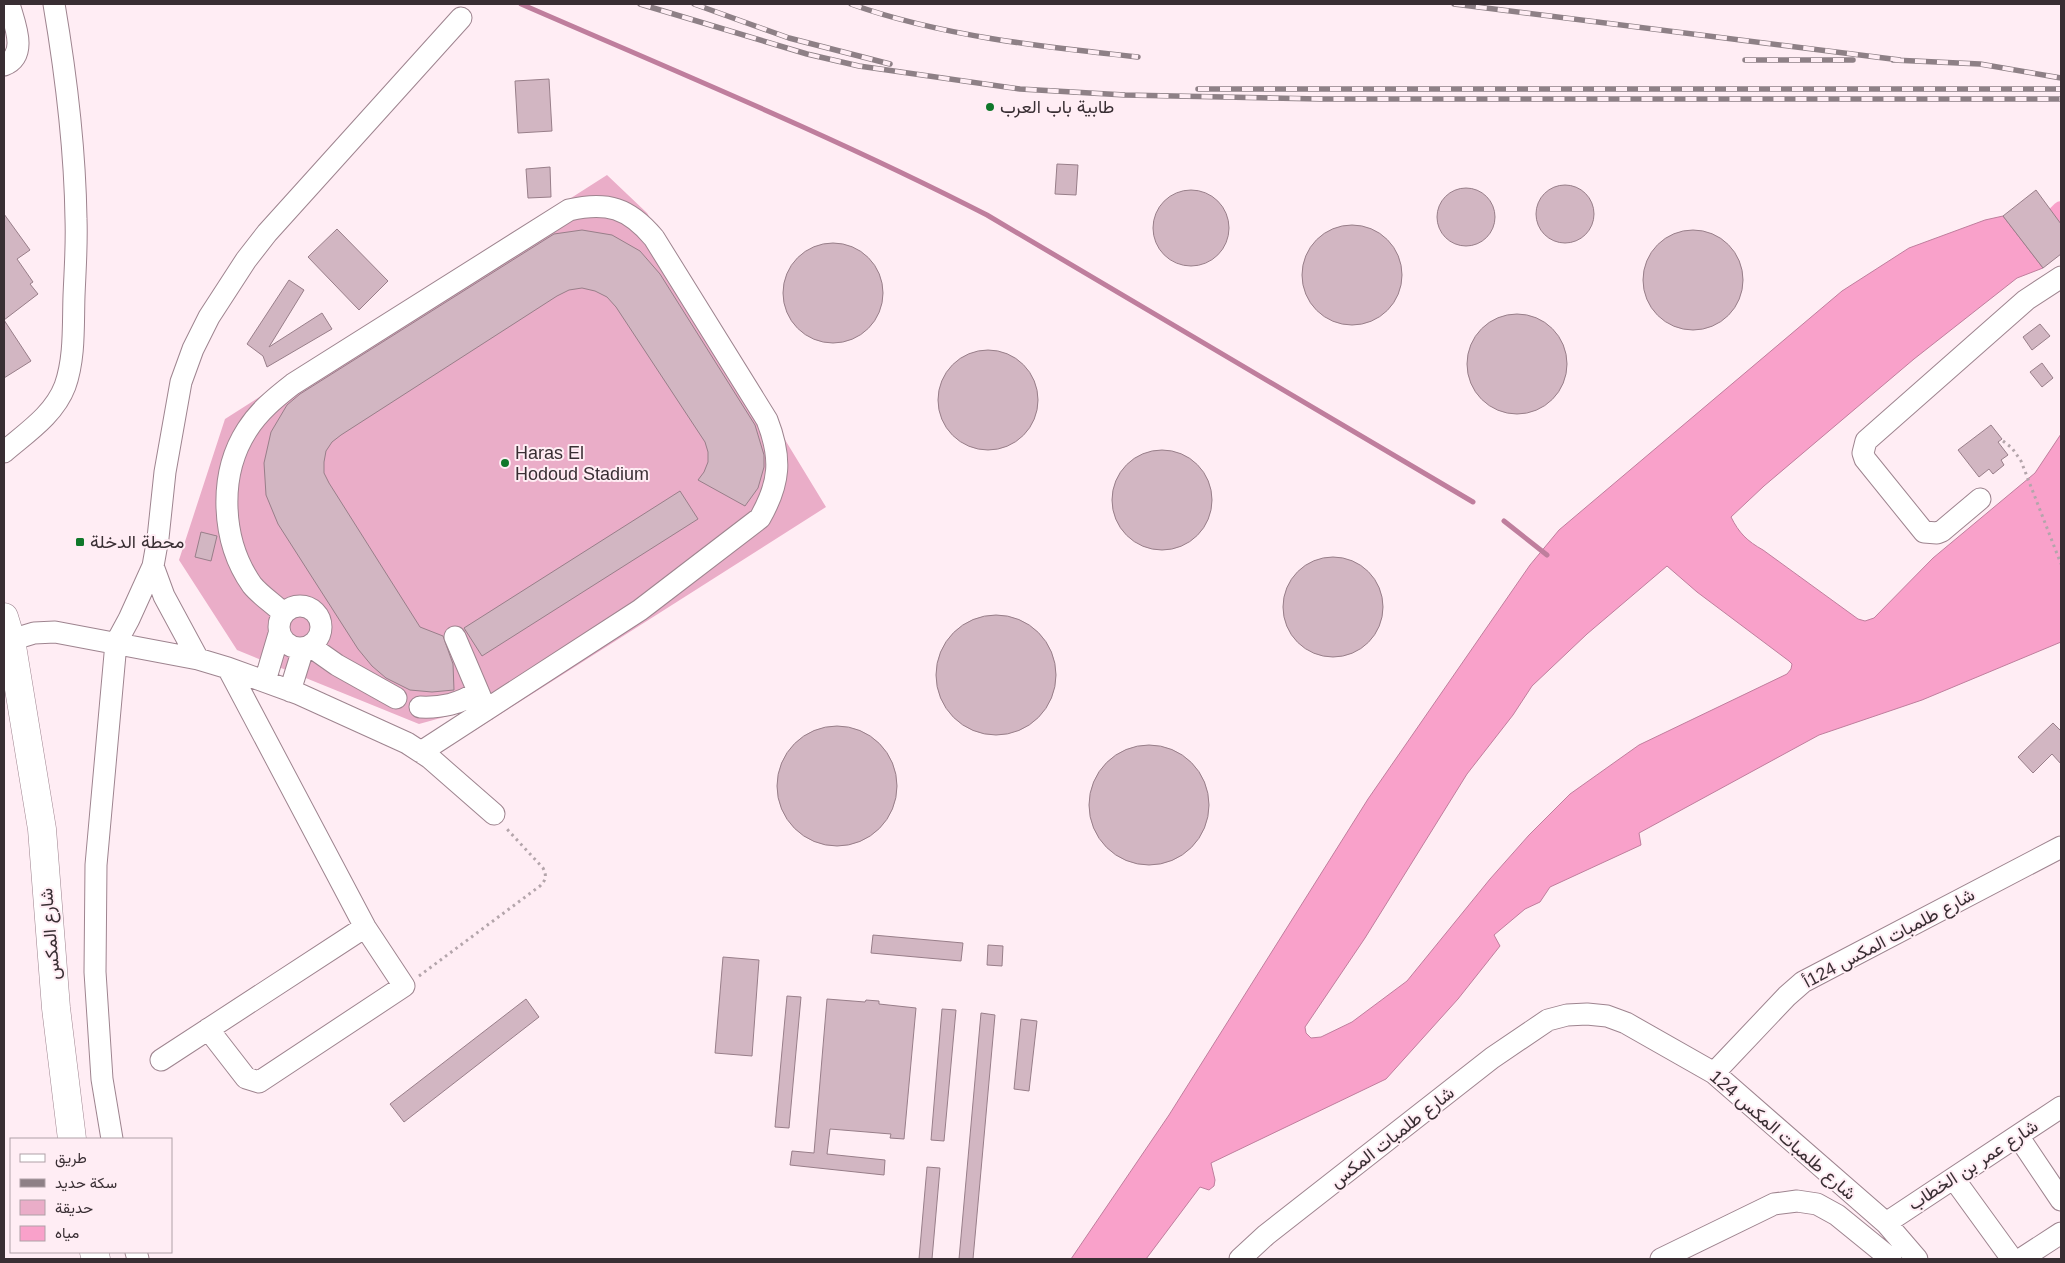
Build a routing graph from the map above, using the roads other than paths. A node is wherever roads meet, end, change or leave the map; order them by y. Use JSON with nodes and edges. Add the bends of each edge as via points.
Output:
{"nodes":[{"id":1,"x":9,"y":4,"type":"edge"},
{"id":2,"x":54,"y":4,"type":"edge"},
{"id":3,"x":461,"y":18,"type":"dead end"},
{"id":4,"x":4,"y":64,"type":"edge"},
{"id":5,"x":2061,"y":277,"type":"edge"},
{"id":6,"x":4,"y":452,"type":"edge"},
{"id":7,"x":1980,"y":499,"type":"dead end"},
{"id":8,"x":153,"y":566,"type":"junction"},
{"id":9,"x":284,"y":613,"type":"junction"},
{"id":10,"x":7,"y":628,"type":"edge"},
{"id":11,"x":280,"y":634,"type":"junction"},
{"id":12,"x":455,"y":636,"type":"dead end"},
{"id":13,"x":116,"y":643,"type":"junction"},
{"id":14,"x":307,"y":648,"type":"junction"},
{"id":15,"x":198,"y":659,"type":"junction"},
{"id":16,"x":228,"y":668,"type":"junction"},
{"id":17,"x":265,"y":681,"type":"junction"},
{"id":18,"x":290,"y":691,"type":"junction"},
{"id":19,"x":396,"y":698,"type":"dead end"},
{"id":20,"x":482,"y":701,"type":"junction"},
{"id":21,"x":420,"y":707,"type":"dead end"},
{"id":22,"x":15,"y":723,"type":"edge"},
{"id":23,"x":422,"y":752,"type":"junction"},
{"id":24,"x":494,"y":814,"type":"road end"},
{"id":25,"x":2061,"y":847,"type":"edge"},
{"id":26,"x":365,"y":928,"type":"junction"},
{"id":27,"x":1548,"y":1020,"type":"joint"},
{"id":28,"x":208,"y":1029,"type":"junction"},
{"id":29,"x":161,"y":1060,"type":"dead end"},
{"id":30,"x":1714,"y":1073,"type":"junction"},
{"id":31,"x":2061,"y":1108,"type":"edge"},
{"id":32,"x":2018,"y":1136,"type":"junction"},
{"id":33,"x":72,"y":1138,"type":"edge"},
{"id":34,"x":112,"y":1138,"type":"edge"},
{"id":35,"x":1954,"y":1179,"type":"junction"},
{"id":36,"x":2061,"y":1200,"type":"edge"},
{"id":37,"x":1886,"y":1223,"type":"junction"},
{"id":38,"x":2061,"y":1233,"type":"edge"},
{"id":39,"x":1240,"y":1259,"type":"edge"},
{"id":40,"x":1661,"y":1259,"type":"edge"},
{"id":41,"x":1891,"y":1259,"type":"edge"},
{"id":42,"x":1917,"y":1259,"type":"edge"},
{"id":43,"x":2012,"y":1259,"type":"edge"},
{"id":44,"x":2021,"y":1259,"type":"edge"}],
"edges":[{"from":1,"to":4,"type":"street","via":[[18,48],[16,56]]},
{"from":2,"to":6,"type":"street","via":[[74,160],[76,221],[72,351],[65,387],[57,402],[48,415]]},
{"from":3,"to":8,"type":"street","via":[[268,233],[209,317],[192,349],[182,382],[165,472]]},
{"from":5,"to":7,"type":"street","via":[[2026,300],[1866,441],[1863,448],[1865,459],[1924,532],[1942,531]]},
{"from":8,"to":13,"type":"street"},
{"from":8,"to":15,"type":"street","via":[[164,596]]},
{"from":9,"to":11,"type":"street","via":[[278,627]]},
{"from":9,"to":14,"type":"street","via":[[296,606],[304,606],[317,614],[320,635]]},
{"from":9,"to":20,"type":"street","via":[[253,586],[237,557],[228,525],[227,492],[233,460],[247,430],[267,404],[293,384],[569,210],[607,206],[625,212],[654,238],[767,420],[777,453],[776,480],[760,518],[640,610]]},
{"from":10,"to":13,"type":"street","via":[[34,633],[55,632]]},
{"from":10,"to":22,"type":"main road","name":"شارع المكس"},
{"from":11,"to":14,"type":"street","via":[[289,646]]},
{"from":11,"to":17,"type":"street"},
{"from":12,"to":20,"type":"street"},
{"from":13,"to":15,"type":"street"},
{"from":13,"to":34,"type":"street","via":[[96,865],[95,972],[102,1079]]},
{"from":14,"to":18,"type":"street"},
{"from":14,"to":19,"type":"street"},
{"from":15,"to":16,"type":"street"},
{"from":16,"to":17,"type":"street"},
{"from":16,"to":26,"type":"street"},
{"from":17,"to":18,"type":"street"},
{"from":18,"to":23,"type":"street","via":[[392,735]]},
{"from":20,"to":21,"type":"street","via":[[465,700],[435,708]]},
{"from":20,"to":23,"type":"street"},
{"from":22,"to":33,"type":"main road","name":"شارع المكس","via":[[42,829],[63,1076]]},
{"from":23,"to":24,"type":"street"},
{"from":25,"to":30,"type":"street","name":"شارع طلمبات المكس 124أ","via":[[1803,982]]},
{"from":26,"to":28,"type":"street"},
{"from":26,"to":28,"type":"street","via":[[404,986],[259,1082],[246,1078]]},
{"from":27,"to":30,"type":"street","name":"شارع طلمبات المكس 124","via":[[1567,1015],[1607,1016],[1626,1023]]},
{"from":27,"to":39,"type":"street","name":"شارع طلمبات المكس","via":[[1492,1058],[1266,1235]]},
{"from":28,"to":29,"type":"street"},
{"from":30,"to":37,"type":"street","name":"شارع طلمبات المكس 124"},
{"from":31,"to":32,"type":"street","name":"شارع عمر بن الخطاب"},
{"from":32,"to":35,"type":"street","name":"شارع عمر بن الخطاب"},
{"from":32,"to":36,"type":"street"},
{"from":35,"to":37,"type":"street","name":"شارع عمر بن الخطاب"},
{"from":35,"to":43,"type":"street"},
{"from":37,"to":42,"type":"street","name":"شارع طلمبات المكس 124"},
{"from":38,"to":44,"type":"street"},
{"from":40,"to":41,"type":"street","via":[[1774,1204],[1797,1201],[1817,1204],[1837,1216]]}]}
